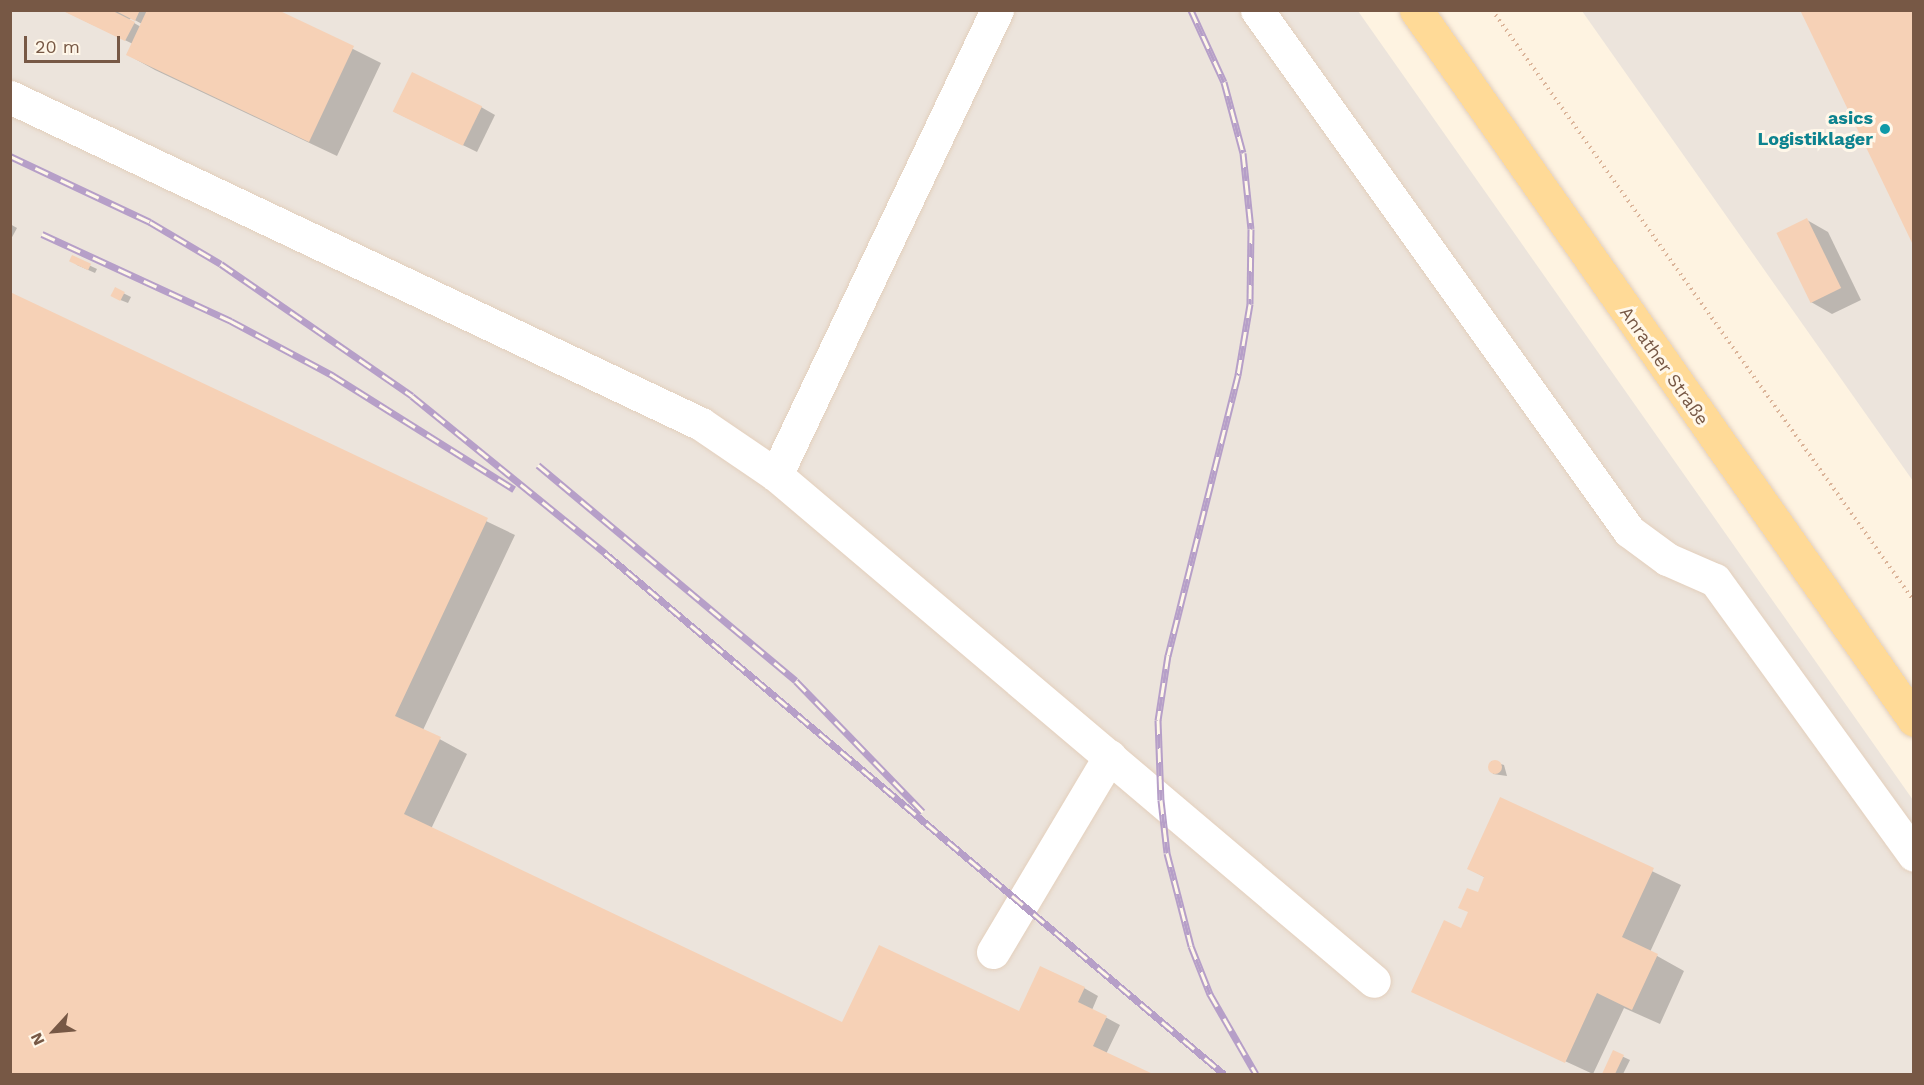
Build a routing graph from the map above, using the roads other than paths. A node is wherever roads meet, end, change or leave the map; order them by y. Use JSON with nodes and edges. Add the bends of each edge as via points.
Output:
{"nodes":[{"id":1,"x":997,"y":10,"type":"edge"},
{"id":2,"x":1257,"y":10,"type":"edge"},
{"id":3,"x":1416,"y":10,"type":"edge"},
{"id":4,"x":10,"y":97,"type":"edge"},
{"id":5,"x":776,"y":475,"type":"junction"},
{"id":6,"x":1914,"y":720,"type":"edge"},
{"id":7,"x":1110,"y":756,"type":"junction"},
{"id":8,"x":1914,"y":855,"type":"edge"},
{"id":9,"x":993,"y":952,"type":"dead end"},
{"id":10,"x":1374,"y":981,"type":"dead end"}],
"edges":[{"from":1,"to":5,"type":"lane"},
{"from":2,"to":8,"type":"lane","via":[[1629,531],[1667,559],[1715,580]]},
{"from":3,"to":6,"type":"main road","name":"Anrather Straße"},
{"from":4,"to":5,"type":"lane","via":[[701,424]]},
{"from":5,"to":7,"type":"lane"},
{"from":7,"to":9,"type":"lane"},
{"from":7,"to":10,"type":"lane"}]}
